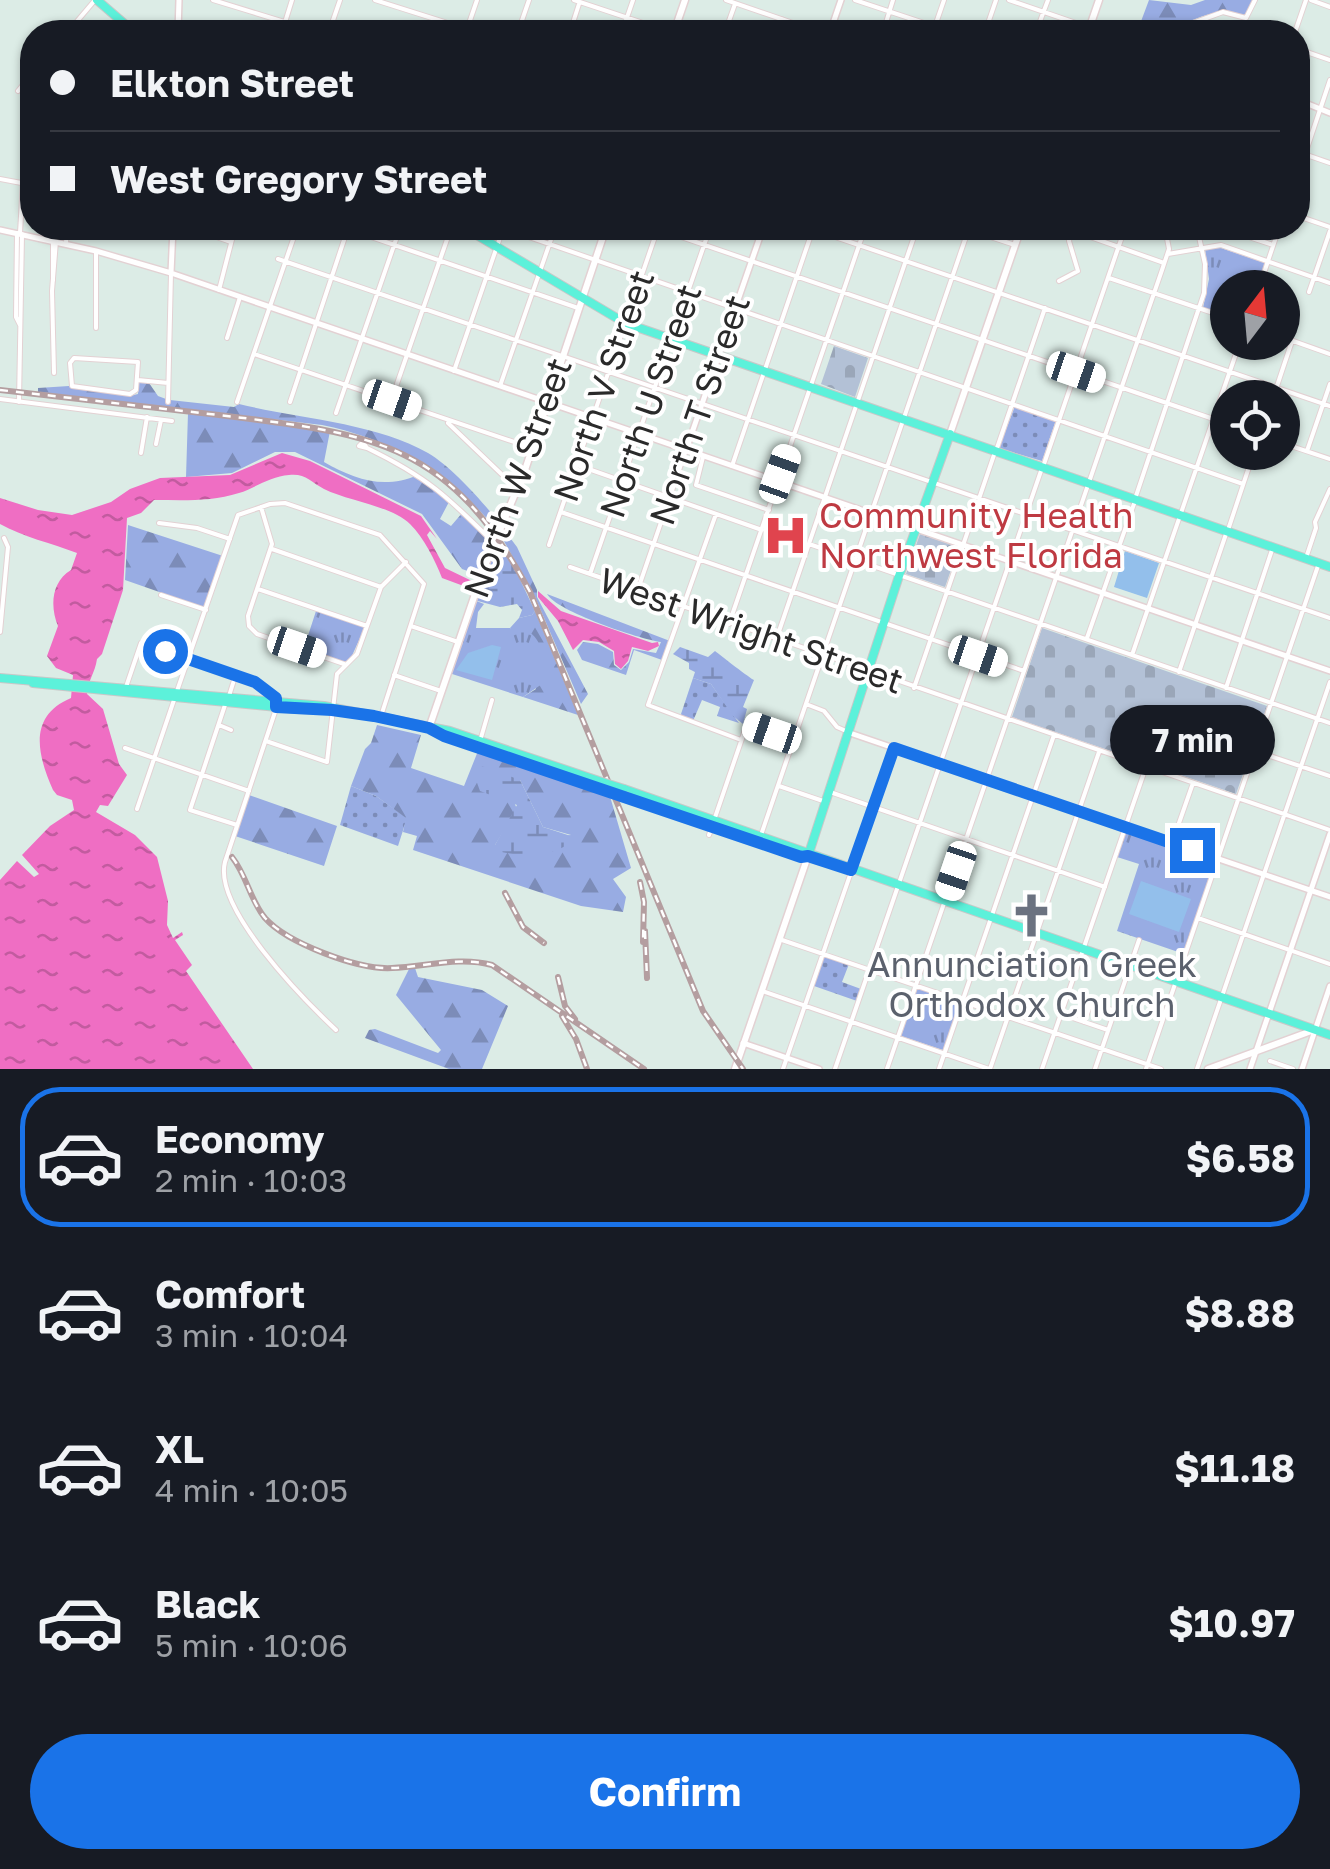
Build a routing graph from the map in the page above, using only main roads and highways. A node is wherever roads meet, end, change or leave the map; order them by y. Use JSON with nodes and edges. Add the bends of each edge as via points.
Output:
{"nodes":[{"id":1,"x":100,"y":2,"type":"edge"},
{"id":2,"x":123,"y":20,"type":"edge"},
{"id":3,"x":488,"y":240,"type":"edge"},
{"id":4,"x":602,"y":240,"type":"edge"},
{"id":5,"x":1017,"y":240,"type":"edge"},
{"id":6,"x":580,"y":298,"type":"junction"},
{"id":7,"x":952,"y":435,"type":"junction"},
{"id":8,"x":1228,"y":530,"type":"junction"},
{"id":9,"x":1278,"y":549,"type":"junction"},
{"id":10,"x":1308,"y":555,"type":"junction"},
{"id":11,"x":1330,"y":564,"type":"edge"},
{"id":12,"x":0,"y":678,"type":"edge"},
{"id":13,"x":429,"y":728,"type":"junction"},
{"id":14,"x":808,"y":856,"type":"junction"},
{"id":15,"x":1315,"y":1030,"type":"junction"},
{"id":16,"x":1330,"y":1035,"type":"edge"},
{"id":17,"x":735,"y":1069,"type":"edge"},
{"id":18,"x":1208,"y":1069,"type":"edge"}],
"edges":[{"from":1,"to":2,"type":"main road"},
{"from":3,"to":6,"type":"main road"},
{"from":4,"to":6,"type":"main road","name":"North W Street"},
{"from":5,"to":7,"type":"main road"},
{"from":6,"to":7,"type":"main road","via":[[672,340]]},
{"from":6,"to":13,"type":"main road","name":"North W Street"},
{"from":7,"to":8,"type":"main road"},
{"from":7,"to":14,"type":"main road"},
{"from":8,"to":9,"type":"main road"},
{"from":8,"to":10,"type":"main road"},
{"from":9,"to":10,"type":"main road"},
{"from":9,"to":11,"type":"main road"},
{"from":10,"to":11,"type":"main road"},
{"from":12,"to":13,"type":"main road","via":[[324,706]]},
{"from":13,"to":14,"type":"main road","bridge":true},
{"from":14,"to":15,"type":"main road"},
{"from":14,"to":17,"type":"main road"},
{"from":15,"to":16,"type":"main road"},
{"from":15,"to":18,"type":"main road"}]}
